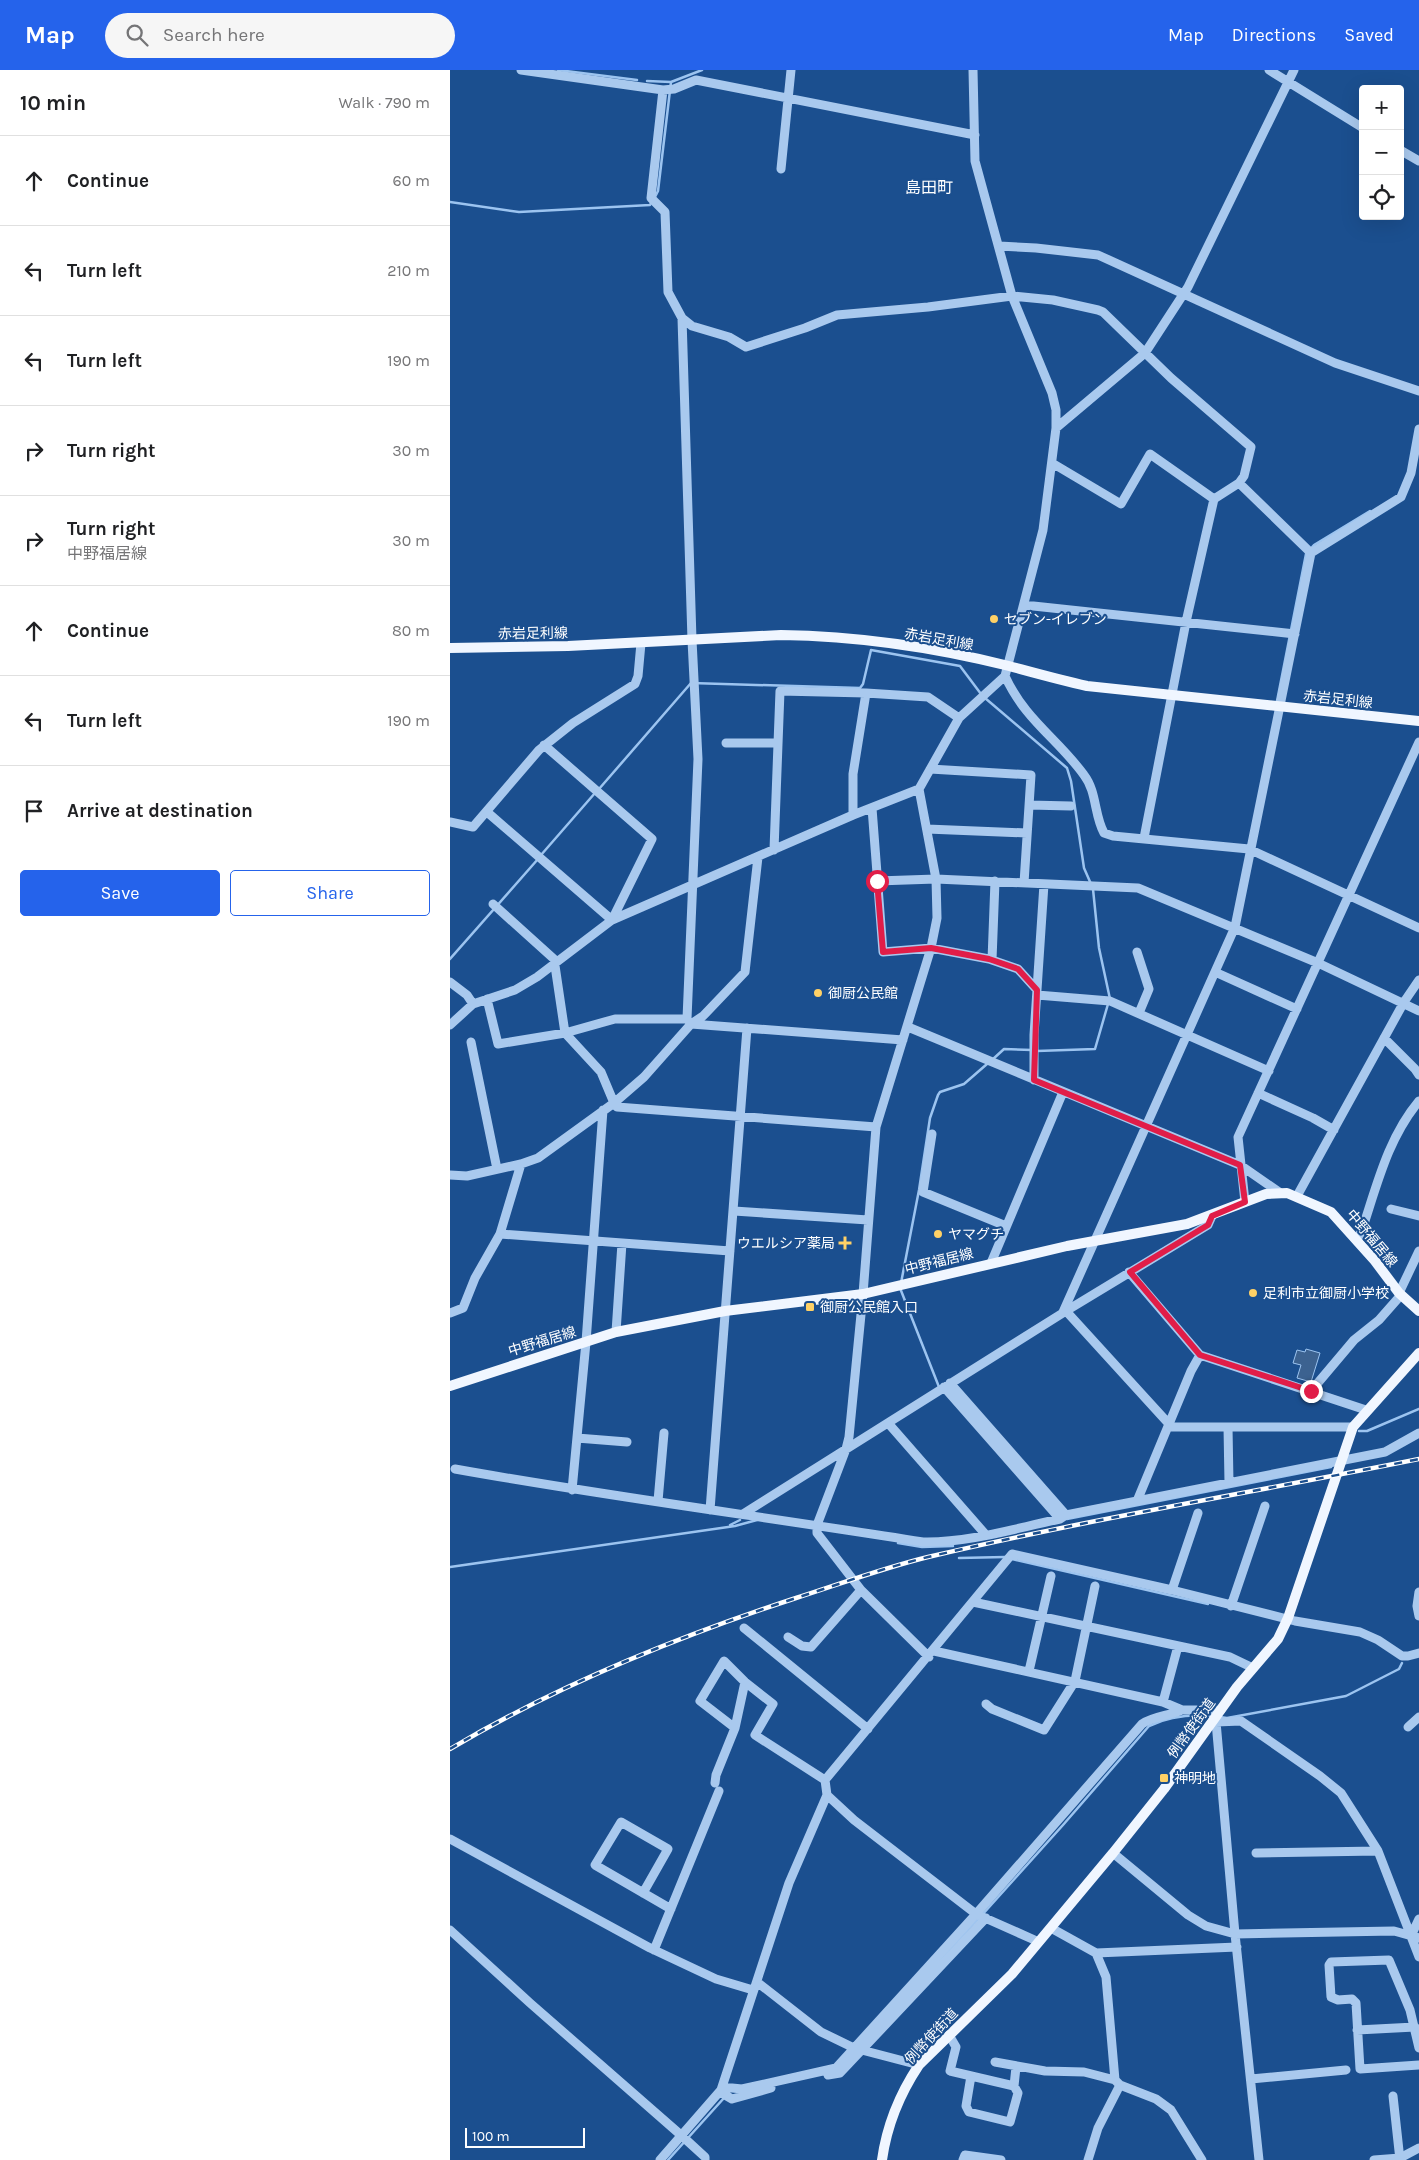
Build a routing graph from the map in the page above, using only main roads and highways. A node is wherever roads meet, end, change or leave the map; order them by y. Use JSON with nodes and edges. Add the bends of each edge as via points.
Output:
{"nodes":[{"id":1,"x":450,"y":648,"type":"edge"},
{"id":2,"x":1419,"y":721,"type":"edge"},
{"id":3,"x":1419,"y":1311,"type":"edge"},
{"id":4,"x":1419,"y":1353,"type":"edge"},
{"id":5,"x":450,"y":1386,"type":"edge"},
{"id":6,"x":882,"y":2160,"type":"edge"}],
"edges":[{"from":1,"to":2,"type":"main road","name":"赤岩足利線","via":[[816,636],[939,652],[1007,671],[1087,686]]},
{"from":3,"to":5,"type":"main road","name":"中野福居線","via":[[1400,1294],[1331,1212],[1297,1196],[1279,1192],[1187,1224],[1094,1240],[863,1294],[725,1311],[616,1332]]},
{"from":4,"to":6,"type":"main road","name":"例幣使街道","via":[[1353,1427],[1288,1618],[1278,1638],[1252,1668],[1164,1789],[1051,1928],[1012,1974],[919,2066],[893,2112]]}]}
